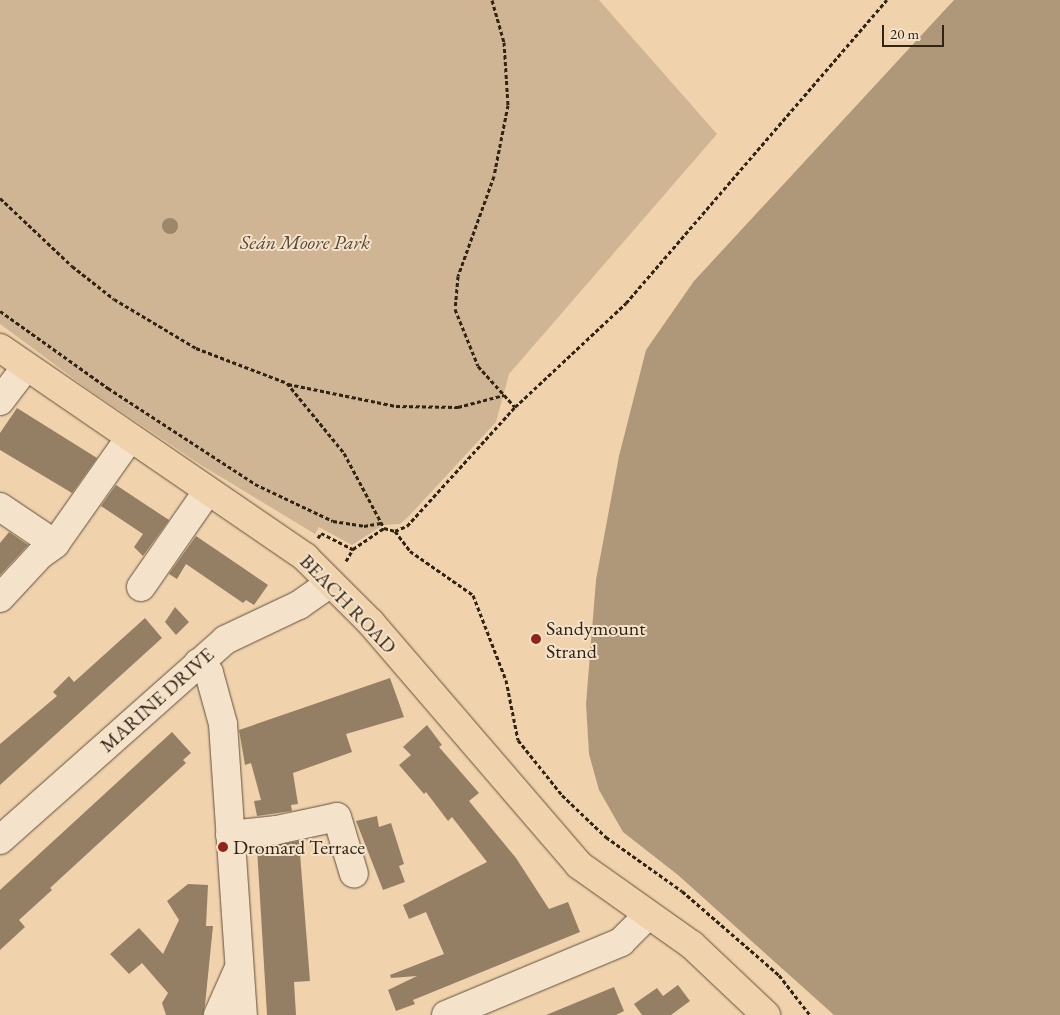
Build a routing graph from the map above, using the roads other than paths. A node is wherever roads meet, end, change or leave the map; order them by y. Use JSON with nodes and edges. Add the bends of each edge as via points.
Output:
{"nodes":[{"id":1,"x":0,"y":348,"type":"edge"},
{"id":2,"x":26,"y":367,"type":"junction"},
{"id":3,"x":0,"y":401,"type":"edge"},
{"id":4,"x":129,"y":438,"type":"junction"},
{"id":5,"x":207,"y":492,"type":"junction"},
{"id":6,"x":0,"y":507,"type":"edge"},
{"id":7,"x":55,"y":544,"type":"junction"},
{"id":8,"x":329,"y":584,"type":"junction"},
{"id":9,"x":142,"y":587,"type":"dead end"},
{"id":10,"x":0,"y":598,"type":"edge"},
{"id":11,"x":198,"y":663,"type":"junction"},
{"id":12,"x":230,"y":835,"type":"junction"},
{"id":13,"x":0,"y":840,"type":"edge"},
{"id":14,"x":354,"y":874,"type":"dead end"},
{"id":15,"x":648,"y":915,"type":"junction"},
{"id":16,"x":239,"y":966,"type":"junction"},
{"id":17,"x":218,"y":1015,"type":"edge"},
{"id":18,"x":244,"y":1015,"type":"edge"},
{"id":19,"x":446,"y":1015,"type":"edge"},
{"id":20,"x":766,"y":1015,"type":"edge"}],
"edges":[{"from":1,"to":2,"type":"main road","name":"BEACH ROAD"},
{"from":2,"to":3,"type":"street"},
{"from":2,"to":4,"type":"main road","name":"BEACH ROAD"},
{"from":4,"to":5,"type":"main road","name":"BEACH ROAD"},
{"from":4,"to":7,"type":"street"},
{"from":5,"to":8,"type":"main road","name":"BEACH ROAD","via":[[305,558]]},
{"from":5,"to":9,"type":"street"},
{"from":6,"to":7,"type":"street"},
{"from":7,"to":10,"type":"street","via":[[40,555]]},
{"from":8,"to":11,"type":"street","name":"MARINE DRIVE","via":[[299,605],[226,640]]},
{"from":8,"to":15,"type":"main road","name":"BEACH ROAD","via":[[371,623],[579,865]]},
{"from":11,"to":12,"type":"street","via":[[209,673],[223,724]]},
{"from":11,"to":13,"type":"street","name":"MARINE DRIVE"},
{"from":12,"to":14,"type":"street","via":[[277,830],[337,817]]},
{"from":12,"to":16,"type":"street"},
{"from":15,"to":19,"type":"street","via":[[621,942]]},
{"from":15,"to":20,"type":"main road","name":"BEACH ROAD","via":[[692,945]]},
{"from":16,"to":17,"type":"street"},
{"from":16,"to":18,"type":"street"}]}
